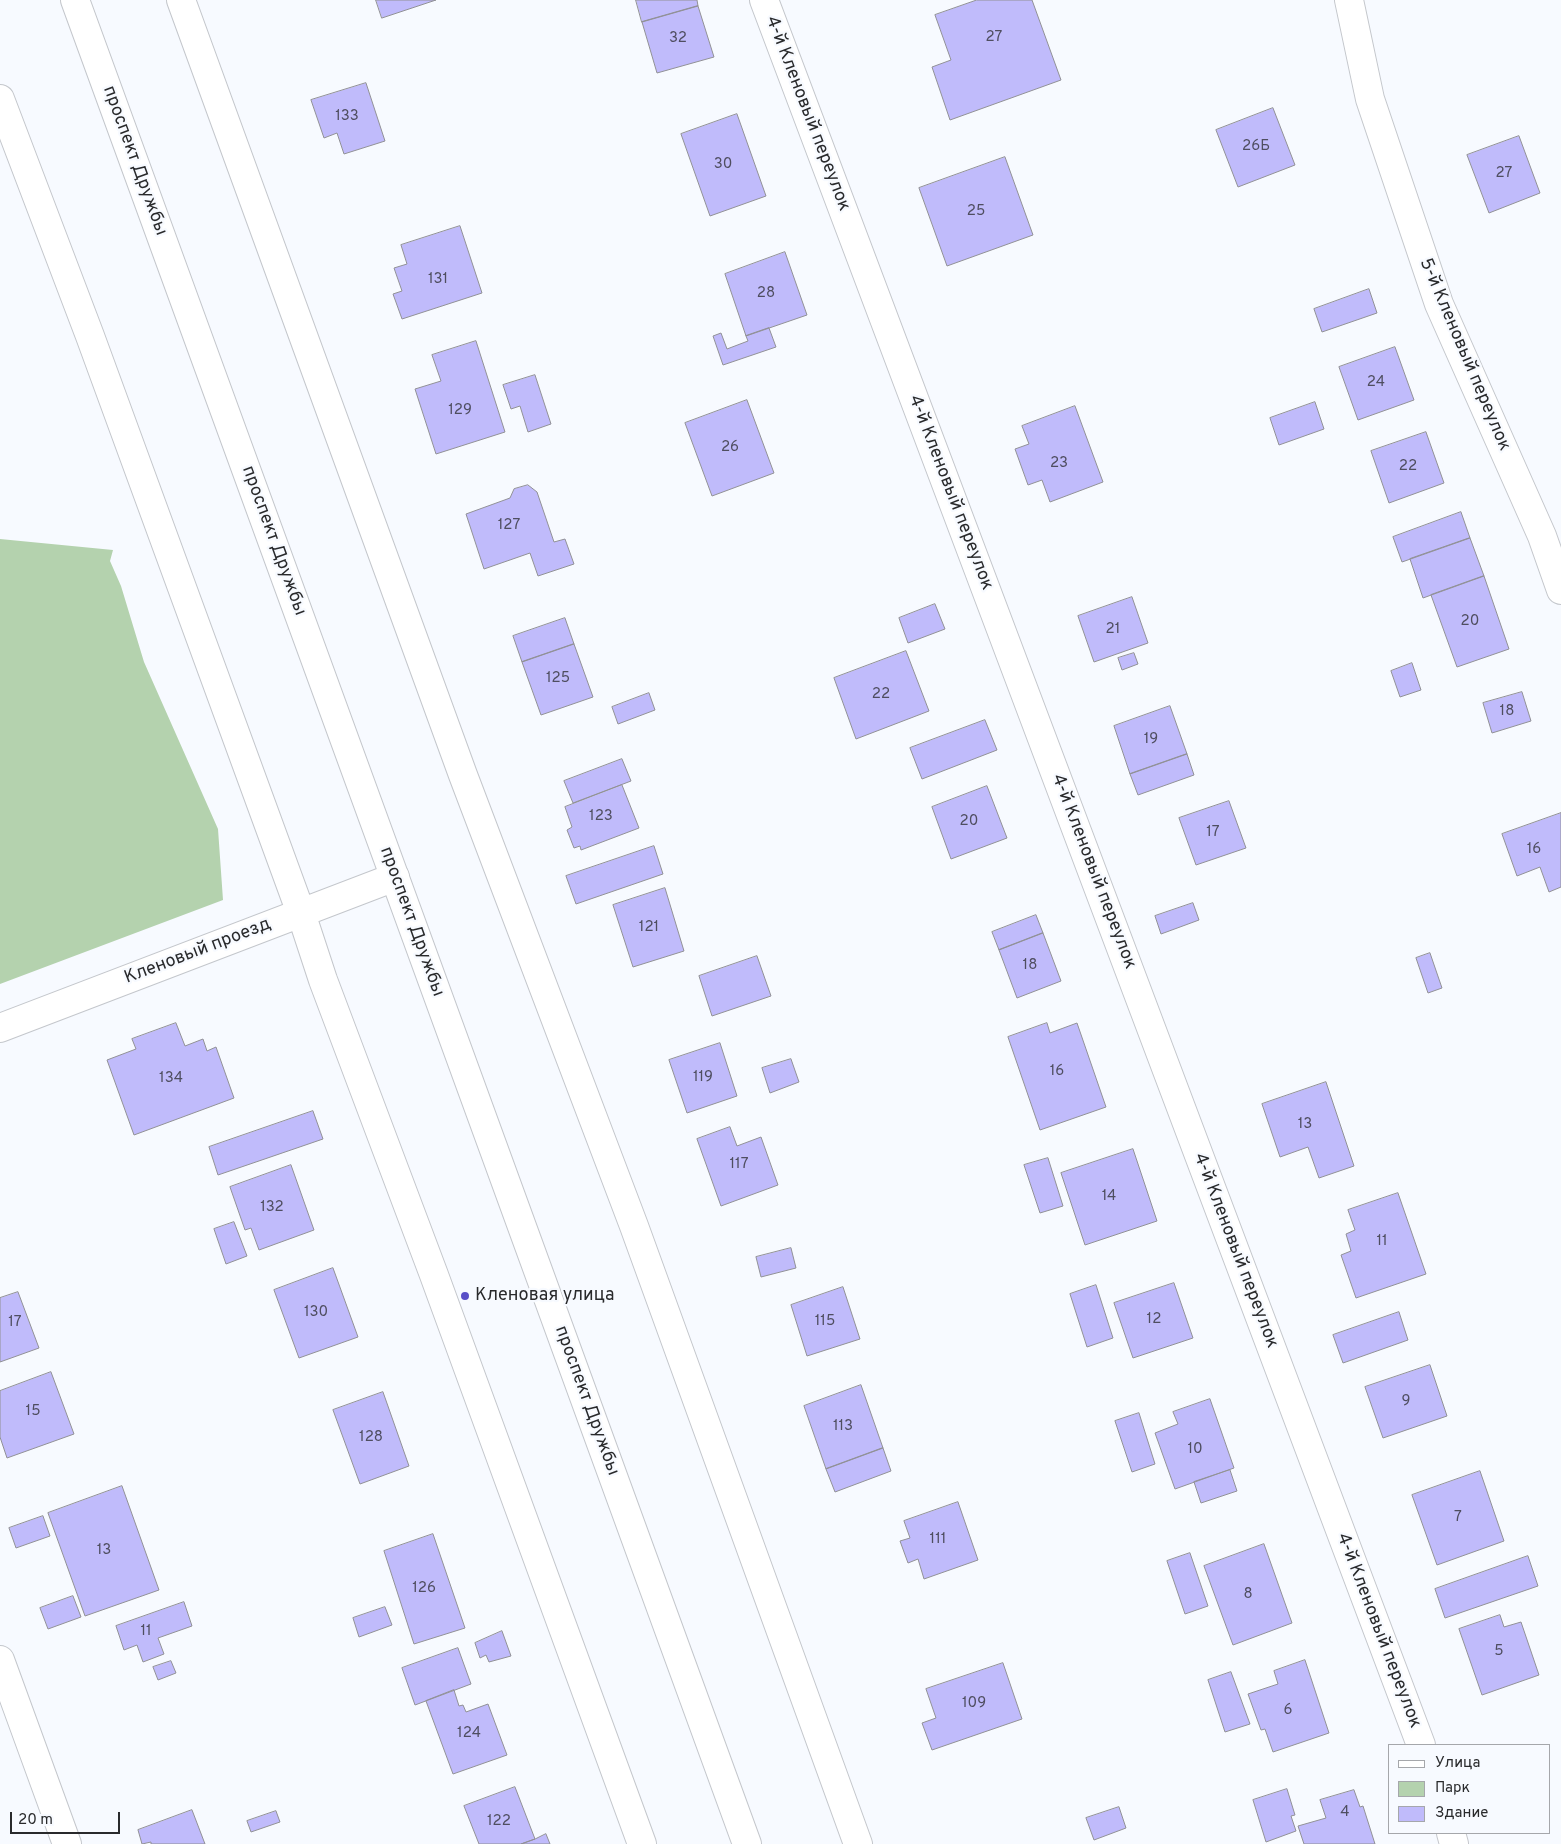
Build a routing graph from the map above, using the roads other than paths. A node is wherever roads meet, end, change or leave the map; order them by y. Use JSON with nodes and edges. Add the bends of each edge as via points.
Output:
{"nodes":[{"id":1,"x":75,"y":0,"type":"edge"},
{"id":2,"x":181,"y":0,"type":"edge"},
{"id":3,"x":764,"y":0,"type":"edge"},
{"id":4,"x":1348,"y":0,"type":"edge"},
{"id":5,"x":0,"y":99,"type":"edge"},
{"id":6,"x":1561,"y":590,"type":"edge"},
{"id":7,"x":395,"y":878,"type":"junction"},
{"id":8,"x":301,"y":913,"type":"junction"},
{"id":9,"x":0,"y":1028,"type":"edge"},
{"id":10,"x":0,"y":1660,"type":"edge"},
{"id":11,"x":1421,"y":1744,"type":"edge"},
{"id":12,"x":67,"y":1844,"type":"edge"},
{"id":13,"x":642,"y":1844,"type":"edge"},
{"id":14,"x":747,"y":1844,"type":"edge"},
{"id":15,"x":858,"y":1844,"type":"edge"}],
"edges":[{"from":1,"to":7,"type":"street","name":"проспект Дружбы"},
{"from":2,"to":15,"type":"street","via":[[463,775],[634,1226]]},
{"from":3,"to":11,"type":"street","name":"4-й Кленовый переулок"},
{"from":4,"to":6,"type":"street","name":"5-й Кленовый переулок","via":[[1370,99],[1439,304],[1542,536]]},
{"from":5,"to":8,"type":"street"},
{"from":7,"to":8,"type":"street","name":"Кленовый проезд"},
{"from":7,"to":14,"type":"street","name":"проспект Дружбы"},
{"from":8,"to":9,"type":"street","name":"Кленовый проезд"},
{"from":8,"to":13,"type":"street"},
{"from":10,"to":12,"type":"street"}]}
